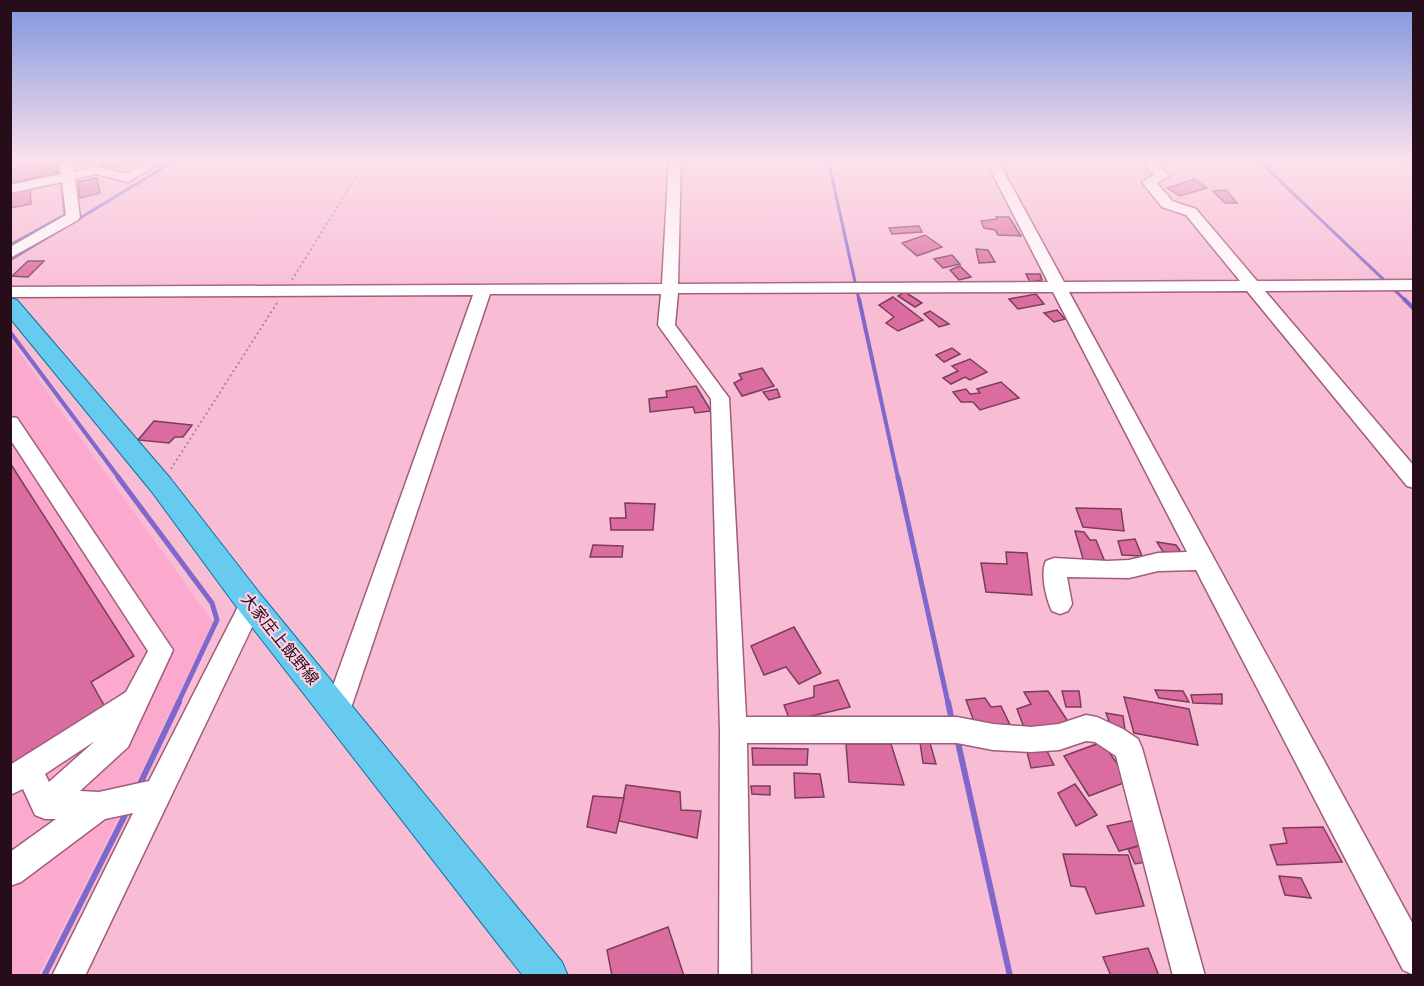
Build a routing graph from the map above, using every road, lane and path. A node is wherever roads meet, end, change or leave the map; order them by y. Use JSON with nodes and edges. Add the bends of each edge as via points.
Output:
{"nodes":[{"id":1,"x":72,"y":205,"type":"edge"},
{"id":2,"x":339,"y":205,"type":"edge"},
{"id":3,"x":673,"y":205,"type":"edge"},
{"id":4,"x":1015,"y":205,"type":"edge"},
{"id":5,"x":1170,"y":205,"type":"edge"},
{"id":6,"x":10,"y":254,"type":"edge"},
{"id":7,"x":1251,"y":285,"type":"junction"},
{"id":8,"x":1413,"y":285,"type":"edge"},
{"id":9,"x":1057,"y":286,"type":"junction"},
{"id":10,"x":670,"y":289,"type":"junction"},
{"id":11,"x":286,"y":290,"type":"junction"},
{"id":12,"x":483,"y":290,"type":"junction"},
{"id":13,"x":13,"y":308,"type":"edge"},
{"id":14,"x":10,"y":423,"type":"edge"},
{"id":15,"x":1413,"y":481,"type":"edge"},
{"id":16,"x":161,"y":485,"type":"junction"},
{"id":17,"x":1203,"y":561,"type":"junction"},
{"id":18,"x":251,"y":604,"type":"junction"},
{"id":19,"x":1060,"y":604,"type":"dead end"},
{"id":20,"x":135,"y":700,"type":"junction"},
{"id":21,"x":337,"y":711,"type":"junction"},
{"id":22,"x":733,"y":730,"type":"junction"},
{"id":23,"x":20,"y":775,"type":"edge"},
{"id":24,"x":159,"y":793,"type":"junction"},
{"id":25,"x":45,"y":805,"type":"junction"},
{"id":26,"x":99,"y":806,"type":"junction"},
{"id":27,"x":10,"y":871,"type":"edge"},
{"id":28,"x":1413,"y":959,"type":"edge"},
{"id":29,"x":68,"y":975,"type":"edge"},
{"id":30,"x":548,"y":975,"type":"edge"},
{"id":31,"x":735,"y":975,"type":"edge"},
{"id":32,"x":1189,"y":975,"type":"edge"}],
"edges":[{"from":1,"to":6,"type":"street","via":[[73,217]]},
{"from":2,"to":11,"type":"path"},
{"from":3,"to":10,"type":"street"},
{"from":4,"to":9,"type":"street"},
{"from":5,"to":7,"type":"street","via":[[1191,212]]},
{"from":7,"to":8,"type":"street"},
{"from":7,"to":9,"type":"street"},
{"from":7,"to":15,"type":"street"},
{"from":9,"to":10,"type":"street"},
{"from":9,"to":17,"type":"street"},
{"from":10,"to":12,"type":"street"},
{"from":10,"to":22,"type":"street","via":[[666,325],[720,398]]},
{"from":11,"to":12,"type":"street"},
{"from":11,"to":13,"type":"street"},
{"from":11,"to":16,"type":"path"},
{"from":12,"to":21,"type":"street"},
{"from":13,"to":16,"type":"main road","name":"大家庄上飯野線"},
{"from":14,"to":20,"type":"street","via":[[161,650]]},
{"from":16,"to":18,"type":"main road","name":"大家庄上飯野線"},
{"from":17,"to":19,"type":"street","via":[[1158,562],[1107,570],[1054,567]]},
{"from":17,"to":28,"type":"street"},
{"from":18,"to":21,"type":"main road","name":"大家庄上飯野線"},
{"from":18,"to":24,"type":"street"},
{"from":20,"to":23,"type":"street"},
{"from":20,"to":25,"type":"street","via":[[118,738]]},
{"from":21,"to":30,"type":"main road","name":"大家庄上飯野線"},
{"from":22,"to":31,"type":"street"},
{"from":22,"to":32,"type":"street","via":[[957,730],[983,737],[1024,739],[1056,738],[1086,728],[1114,738],[1128,748]]},
{"from":23,"to":25,"type":"street"},
{"from":24,"to":26,"type":"street"},
{"from":24,"to":29,"type":"street"},
{"from":25,"to":26,"type":"street"},
{"from":26,"to":27,"type":"street"}]}
